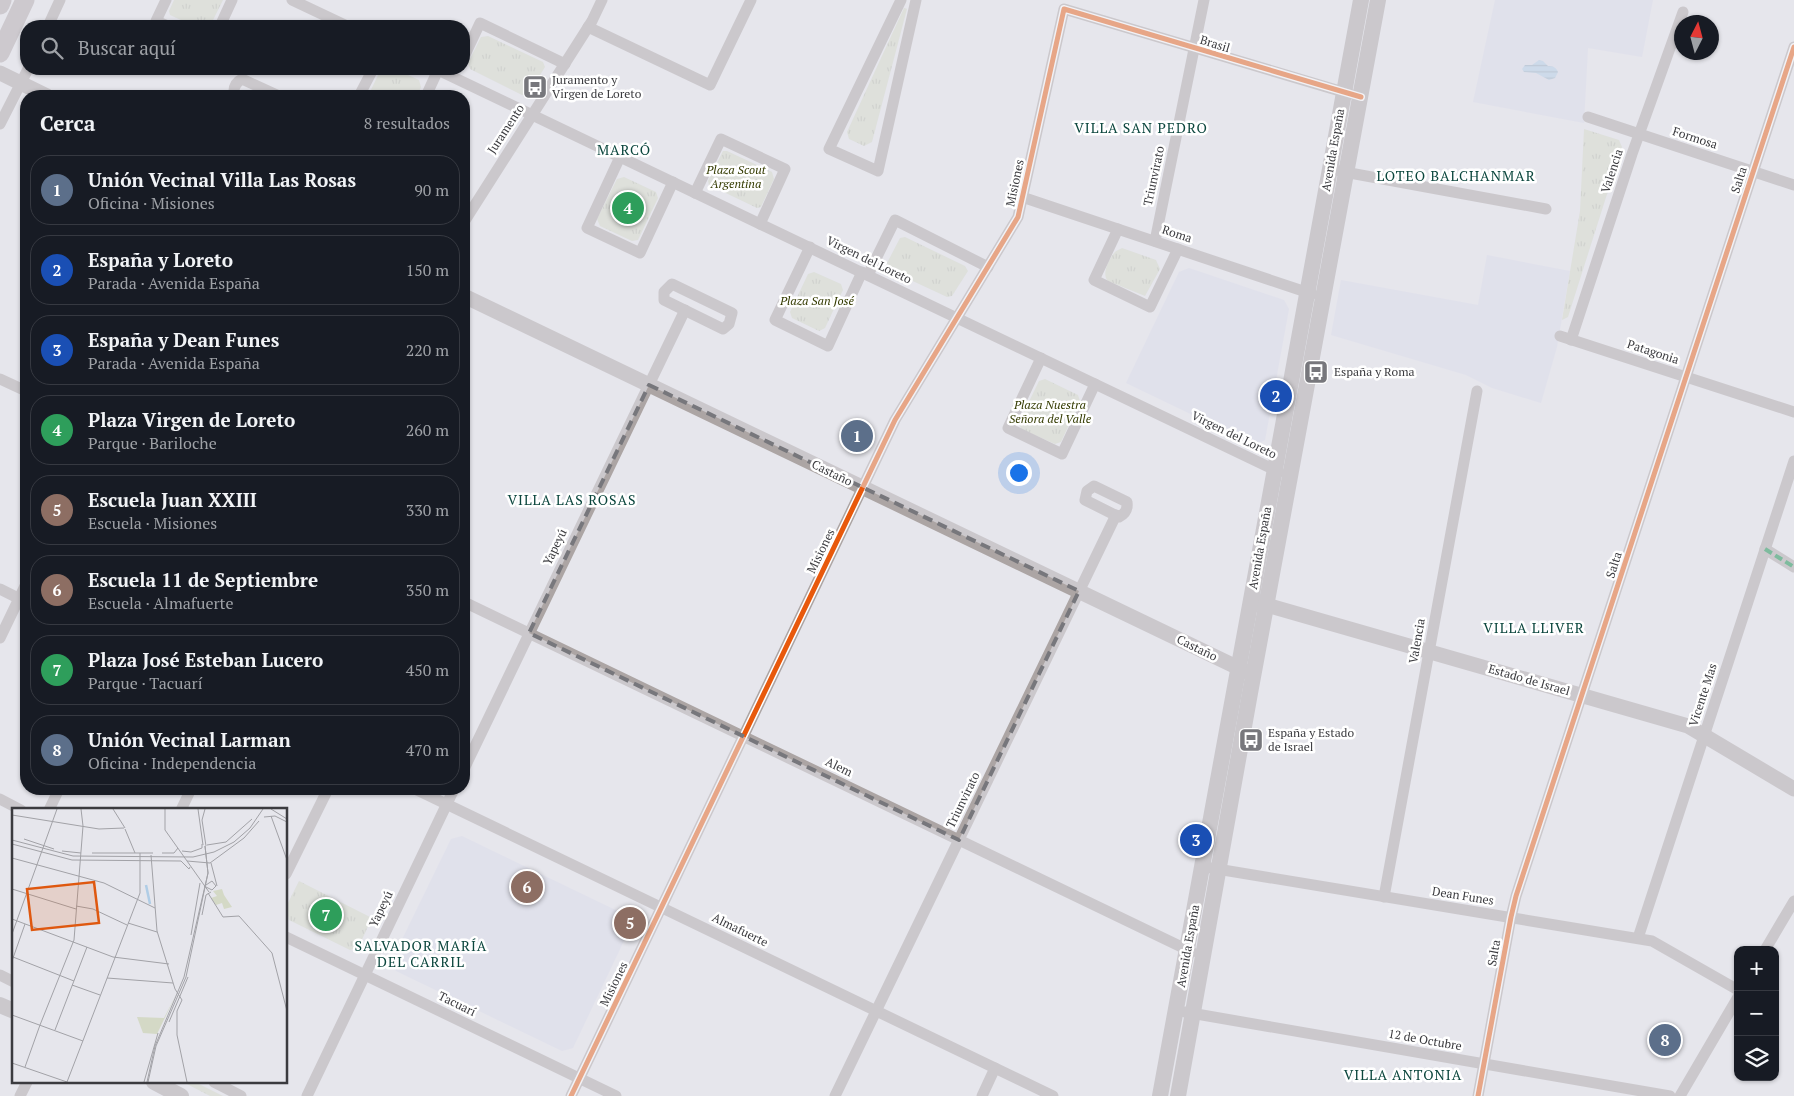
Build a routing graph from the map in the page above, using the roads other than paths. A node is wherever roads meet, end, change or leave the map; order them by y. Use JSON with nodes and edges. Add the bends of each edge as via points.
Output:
{"nodes":[{"id":1,"x":2,"y":0,"type":"edge"},
{"id":2,"x":26,"y":0,"type":"edge"},
{"id":3,"x":60,"y":0,"type":"edge"},
{"id":4,"x":166,"y":0,"type":"edge"},
{"id":5,"x":232,"y":0,"type":"edge"},
{"id":6,"x":292,"y":0,"type":"edge"},
{"id":7,"x":602,"y":0,"type":"edge"},
{"id":8,"x":751,"y":0,"type":"edge"},
{"id":9,"x":900,"y":0,"type":"edge"},
{"id":10,"x":916,"y":0,"type":"edge"},
{"id":11,"x":1204,"y":0,"type":"edge"},
{"id":12,"x":1361,"y":0,"type":"edge"},
{"id":13,"x":1378,"y":0,"type":"edge"},
{"id":14,"x":0,"y":5,"type":"edge"},
{"id":15,"x":1064,"y":9,"type":"joint"},
{"id":16,"x":1683,"y":12,"type":"dead end"},
{"id":17,"x":51,"y":20,"type":"edge"},
{"id":18,"x":156,"y":20,"type":"edge"},
{"id":19,"x":223,"y":20,"type":"edge"},
{"id":20,"x":334,"y":20,"type":"edge"},
{"id":21,"x":588,"y":26,"type":"junction"},
{"id":22,"x":470,"y":45,"type":"edge"},
{"id":23,"x":1194,"y":48,"type":"junction"},
{"id":24,"x":1794,"y":48,"type":"edge"},
{"id":25,"x":0,"y":53,"type":"edge"},
{"id":26,"x":565,"y":64,"type":"junction"},
{"id":27,"x":0,"y":73,"type":"edge"},
{"id":28,"x":25,"y":75,"type":"edge"},
{"id":29,"x":370,"y":75,"type":"edge"},
{"id":30,"x":435,"y":75,"type":"edge"},
{"id":31,"x":460,"y":75,"type":"edge"},
{"id":32,"x":21,"y":83,"type":"junction"},
{"id":33,"x":35,"y":90,"type":"edge"},
{"id":34,"x":234,"y":90,"type":"edge"},
{"id":35,"x":266,"y":90,"type":"edge"},
{"id":36,"x":362,"y":90,"type":"edge"},
{"id":37,"x":428,"y":90,"type":"edge"},
{"id":38,"x":1344,"y":92,"type":"junction"},
{"id":39,"x":1361,"y":97,"type":"junction"},
{"id":40,"x":532,"y":115,"type":"junction"},
{"id":41,"x":1588,"y":117,"type":"dead end"},
{"id":42,"x":0,"y":124,"type":"edge"},
{"id":43,"x":1640,"y":134,"type":"junction"},
{"id":44,"x":620,"y":156,"type":"junction"},
{"id":45,"x":1330,"y":169,"type":"junction"},
{"id":46,"x":1753,"y":171,"type":"junction"},
{"id":47,"x":1347,"y":173,"type":"junction"},
{"id":48,"x":673,"y":182,"type":"junction"},
{"id":49,"x":1794,"y":185,"type":"edge"},
{"id":50,"x":695,"y":193,"type":"junction"},
{"id":51,"x":1022,"y":197,"type":"junction"},
{"id":52,"x":1546,"y":209,"type":"dead end"},
{"id":53,"x":470,"y":213,"type":"edge"},
{"id":54,"x":760,"y":224,"type":"junction"},
{"id":55,"x":1118,"y":229,"type":"junction"},
{"id":56,"x":1154,"y":241,"type":"junction"},
{"id":57,"x":810,"y":247,"type":"junction"},
{"id":58,"x":1178,"y":248,"type":"junction"},
{"id":59,"x":988,"y":266,"type":"junction"},
{"id":60,"x":865,"y":274,"type":"junction"},
{"id":61,"x":1307,"y":292,"type":"junction"},
{"id":62,"x":1323,"y":297,"type":"junction"},
{"id":63,"x":470,"y":299,"type":"edge"},
{"id":64,"x":685,"y":310,"type":"junction"},
{"id":65,"x":957,"y":318,"type":"junction"},
{"id":66,"x":1566,"y":338,"type":"joint"},
{"id":67,"x":1041,"y":358,"type":"junction"},
{"id":68,"x":1686,"y":377,"type":"junction"},
{"id":69,"x":0,"y":379,"type":"edge"},
{"id":70,"x":1095,"y":384,"type":"junction"},
{"id":71,"x":649,"y":385,"type":"junction"},
{"id":72,"x":20,"y":389,"type":"edge"},
{"id":73,"x":1477,"y":391,"type":"dead end"},
{"id":74,"x":1794,"y":412,"type":"edge"},
{"id":75,"x":1794,"y":461,"type":"edge"},
{"id":76,"x":1274,"y":469,"type":"junction"},
{"id":77,"x":1290,"y":477,"type":"junction"},
{"id":78,"x":863,"y":488,"type":"junction"},
{"id":79,"x":1116,"y":515,"type":"dead end"},
{"id":80,"x":1765,"y":549,"type":"junction"},
{"id":81,"x":1794,"y":567,"type":"edge"},
{"id":82,"x":0,"y":589,"type":"edge"},
{"id":83,"x":1079,"y":591,"type":"junction"},
{"id":84,"x":20,"y":599,"type":"edge"},
{"id":85,"x":1250,"y":600,"type":"junction"},
{"id":86,"x":1266,"y":604,"type":"junction"},
{"id":87,"x":20,"y":605,"type":"edge"},
{"id":88,"x":470,"y":605,"type":"edge"},
{"id":89,"x":529,"y":633,"type":"junction"},
{"id":90,"x":0,"y":638,"type":"edge"},
{"id":91,"x":1429,"y":651,"type":"junction"},
{"id":92,"x":1238,"y":667,"type":"junction"},
{"id":93,"x":1254,"y":675,"type":"junction"},
{"id":94,"x":1582,"y":695,"type":"junction"},
{"id":95,"x":1704,"y":735,"type":"junction"},
{"id":96,"x":743,"y":736,"type":"junction"},
{"id":97,"x":470,"y":756,"type":"edge"},
{"id":98,"x":1794,"y":790,"type":"edge"},
{"id":99,"x":56,"y":795,"type":"edge"},
{"id":100,"x":188,"y":795,"type":"edge"},
{"id":101,"x":325,"y":795,"type":"edge"},
{"id":102,"x":428,"y":795,"type":"edge"},
{"id":103,"x":451,"y":795,"type":"edge"},
{"id":104,"x":0,"y":799,"type":"edge"},
{"id":105,"x":447,"y":804,"type":"junction"},
{"id":106,"x":18,"y":808,"type":"edge"},
{"id":107,"x":49,"y":808,"type":"edge"},
{"id":108,"x":182,"y":808,"type":"edge"},
{"id":109,"x":959,"y":840,"type":"junction"},
{"id":110,"x":1210,"y":868,"type":"junction"},
{"id":111,"x":288,"y":870,"type":"edge"},
{"id":112,"x":1384,"y":897,"type":"junction"},
{"id":113,"x":1794,"y":901,"type":"edge"},
{"id":114,"x":661,"y":908,"type":"junction"},
{"id":115,"x":1511,"y":918,"type":"junction"},
{"id":116,"x":1638,"y":938,"type":"junction"},
{"id":117,"x":288,"y":939,"type":"edge"},
{"id":118,"x":1768,"y":946,"type":"edge"},
{"id":119,"x":1187,"y":949,"type":"junction"},
{"id":120,"x":1202,"y":957,"type":"junction"},
{"id":121,"x":0,"y":975,"type":"edge"},
{"id":122,"x":365,"y":975,"type":"junction"},
{"id":123,"x":12,"y":981,"type":"edge"},
{"id":124,"x":1734,"y":988,"type":"edge"},
{"id":125,"x":0,"y":1004,"type":"edge"},
{"id":126,"x":1734,"y":1004,"type":"edge"},
{"id":127,"x":1176,"y":1010,"type":"junction"},
{"id":128,"x":12,"y":1011,"type":"edge"},
{"id":129,"x":876,"y":1011,"type":"junction"},
{"id":130,"x":1193,"y":1013,"type":"junction"},
{"id":131,"x":1484,"y":1065,"type":"junction"},
{"id":132,"x":995,"y":1068,"type":"junction"},
{"id":133,"x":579,"y":1078,"type":"junction"},
{"id":134,"x":26,"y":1084,"type":"edge"},
{"id":135,"x":158,"y":1084,"type":"edge"},
{"id":136,"x":218,"y":1084,"type":"edge"},
{"id":137,"x":20,"y":1096,"type":"edge"},
{"id":138,"x":182,"y":1096,"type":"edge"},
{"id":139,"x":241,"y":1096,"type":"edge"},
{"id":140,"x":306,"y":1096,"type":"edge"},
{"id":141,"x":571,"y":1096,"type":"edge"},
{"id":142,"x":616,"y":1096,"type":"edge"},
{"id":143,"x":835,"y":1096,"type":"edge"},
{"id":144,"x":982,"y":1096,"type":"edge"},
{"id":145,"x":1053,"y":1096,"type":"edge"},
{"id":146,"x":1160,"y":1096,"type":"edge"},
{"id":147,"x":1178,"y":1096,"type":"edge"},
{"id":148,"x":1478,"y":1096,"type":"edge"},
{"id":149,"x":1670,"y":1096,"type":"edge"},
{"id":150,"x":1680,"y":1096,"type":"edge"}],
"edges":[{"from":1,"to":14,"type":"main road"},
{"from":2,"to":25,"type":"main road"},
{"from":3,"to":17,"type":"street"},
{"from":4,"to":18,"type":"street"},
{"from":5,"to":19,"type":"street"},
{"from":6,"to":20,"type":"street"},
{"from":7,"to":21,"type":"street","name":"Juramento"},
{"from":8,"to":21,"type":"street","via":[[710,85]]},
{"from":9,"to":10,"type":"street","via":[[829,149],[878,171]]},
{"from":11,"to":23,"type":"street","name":"Triunvirato"},
{"from":12,"to":38,"type":"main road","name":"Avenida España"},
{"from":13,"to":39,"type":"main road","name":"Avenida España"},
{"from":15,"to":23,"type":"street","name":"Brasil"},
{"from":15,"to":51,"type":"street","name":"Misiones"},
{"from":16,"to":43,"type":"street","name":"Valencia"},
{"from":21,"to":26,"type":"street","name":"Juramento"},
{"from":22,"to":26,"type":"street","via":[[480,23]]},
{"from":23,"to":38,"type":"street","name":"Brasil"},
{"from":23,"to":56,"type":"street","name":"Triunvirato"},
{"from":24,"to":46,"type":"street","name":"Salta"},
{"from":26,"to":40,"type":"street","name":"Juramento"},
{"from":27,"to":32,"type":"street"},
{"from":28,"to":32,"type":"street"},
{"from":29,"to":36,"type":"street"},
{"from":30,"to":37,"type":"street"},
{"from":31,"to":40,"type":"street","name":"Virgen del Loreto"},
{"from":32,"to":33,"type":"street"},
{"from":32,"to":42,"type":"street"},
{"from":34,"to":35,"type":"street","via":[[242,79]]},
{"from":38,"to":39,"type":"street","name":"Brasil"},
{"from":38,"to":45,"type":"main road","name":"Avenida España"},
{"from":39,"to":47,"type":"main road","name":"Avenida España"},
{"from":40,"to":44,"type":"street","name":"Virgen del Loreto"},
{"from":40,"to":53,"type":"street","name":"Juramento"},
{"from":41,"to":43,"type":"street","name":"Formosa"},
{"from":43,"to":46,"type":"street","name":"Formosa"},
{"from":43,"to":66,"type":"street","name":"Valencia"},
{"from":44,"to":48,"type":"street","name":"Virgen del Loreto"},
{"from":44,"to":48,"type":"street","via":[[587,228],[640,253]]},
{"from":45,"to":47,"type":"street"},
{"from":45,"to":61,"type":"main road","name":"Avenida España"},
{"from":46,"to":49,"type":"street","name":"Formosa"},
{"from":46,"to":68,"type":"street","name":"Salta"},
{"from":47,"to":52,"type":"street"},
{"from":47,"to":62,"type":"main road","name":"Avenida España"},
{"from":48,"to":50,"type":"street","name":"Virgen del Loreto"},
{"from":50,"to":54,"type":"street","name":"Virgen del Loreto"},
{"from":50,"to":54,"type":"street","via":[[721,139],[785,169]]},
{"from":51,"to":55,"type":"street","name":"Roma"},
{"from":51,"to":59,"type":"street","name":"Misiones","via":[[1018,217]]},
{"from":54,"to":57,"type":"street","name":"Virgen del Loreto"},
{"from":55,"to":56,"type":"street","name":"Roma"},
{"from":55,"to":58,"type":"street","via":[[1094,280],[1150,307]]},
{"from":56,"to":58,"type":"street","name":"Roma"},
{"from":57,"to":60,"type":"street","name":"Virgen del Loreto"},
{"from":57,"to":60,"type":"street","via":[[775,320],[828,346]]},
{"from":58,"to":61,"type":"street","name":"Roma"},
{"from":59,"to":60,"type":"street","via":[[894,220]]},
{"from":59,"to":65,"type":"street","name":"Misiones"},
{"from":60,"to":65,"type":"street","name":"Virgen del Loreto"},
{"from":61,"to":62,"type":"street","name":"Roma"},
{"from":61,"to":76,"type":"main road","name":"Avenida España"},
{"from":62,"to":77,"type":"main road","name":"Avenida España"},
{"from":63,"to":71,"type":"street","name":"Castaño"},
{"from":64,"to":64,"type":"street","via":[[723,329],[732,318],[732,313],[672,284],[664,292],[664,300]]},
{"from":64,"to":71,"type":"street","name":"Yapeyú"},
{"from":65,"to":67,"type":"street","name":"Virgen del Loreto"},
{"from":65,"to":78,"type":"street","name":"Misiones","via":[[895,420]]},
{"from":66,"to":68,"type":"street","name":"Patagonia"},
{"from":67,"to":70,"type":"street","name":"Virgen del Loreto"},
{"from":67,"to":70,"type":"street","via":[[1008,428],[1062,454]]},
{"from":68,"to":74,"type":"street","name":"Patagonia"},
{"from":68,"to":94,"type":"street","name":"Salta"},
{"from":69,"to":72,"type":"street"},
{"from":70,"to":76,"type":"street","name":"Virgen del Loreto"},
{"from":71,"to":78,"type":"street","name":"Castaño"},
{"from":71,"to":89,"type":"street","name":"Yapeyú"},
{"from":73,"to":91,"type":"street","name":"Valencia"},
{"from":75,"to":80,"type":"street","name":"Vicente Mas"},
{"from":76,"to":77,"type":"street","name":"Virgen del Loreto"},
{"from":76,"to":85,"type":"main road","name":"Avenida España"},
{"from":77,"to":86,"type":"main road","name":"Avenida España"},
{"from":78,"to":83,"type":"street","name":"Castaño"},
{"from":78,"to":96,"type":"street","name":"Misiones"},
{"from":79,"to":83,"type":"street","name":"Triunvirato"},
{"from":80,"to":81,"type":"street"},
{"from":80,"to":95,"type":"street","name":"Vicente Mas"},
{"from":82,"to":84,"type":"street"},
{"from":83,"to":92,"type":"street","name":"Castaño"},
{"from":83,"to":109,"type":"street","name":"Triunvirato"},
{"from":85,"to":86,"type":"street","name":"Estado de Israel"},
{"from":85,"to":92,"type":"main road","name":"Avenida España"},
{"from":86,"to":91,"type":"street","name":"Estado de Israel"},
{"from":86,"to":93,"type":"main road","name":"Avenida España"},
{"from":87,"to":90,"type":"street"},
{"from":88,"to":89,"type":"street","name":"Alem"},
{"from":89,"to":96,"type":"street","name":"Alem"},
{"from":89,"to":97,"type":"street","name":"Yapeyú"},
{"from":91,"to":94,"type":"street","name":"Estado de Israel"},
{"from":91,"to":112,"type":"street","name":"Valencia"},
{"from":92,"to":93,"type":"street","name":"Castaño"},
{"from":92,"to":110,"type":"main road","name":"Avenida España"},
{"from":93,"to":110,"type":"main road","name":"Avenida España"},
{"from":94,"to":95,"type":"street","name":"Estado de Israel","via":[[1688,726]]},
{"from":94,"to":115,"type":"street","name":"Salta"},
{"from":95,"to":98,"type":"street","name":"Estado de Israel"},
{"from":95,"to":116,"type":"street","name":"Vicente Mas"},
{"from":96,"to":109,"type":"street","name":"Alem"},
{"from":96,"to":114,"type":"street","name":"Misiones"},
{"from":99,"to":107,"type":"street"},
{"from":100,"to":108,"type":"street"},
{"from":101,"to":111,"type":"street"},
{"from":102,"to":105,"type":"street","name":"Almafuerte"},
{"from":103,"to":105,"type":"street","name":"Yapeyú"},
{"from":104,"to":106,"type":"street"},
{"from":105,"to":114,"type":"street","name":"Almafuerte"},
{"from":105,"to":122,"type":"street","name":"Yapeyú"},
{"from":109,"to":119,"type":"street","name":"Alem"},
{"from":109,"to":129,"type":"street","name":"Triunvirato"},
{"from":110,"to":112,"type":"street","name":"Dean Funes"},
{"from":110,"to":119,"type":"main road","name":"Avenida España"},
{"from":110,"to":120,"type":"main road","name":"Avenida España"},
{"from":112,"to":115,"type":"street","name":"Dean Funes"},
{"from":113,"to":118,"type":"street"},
{"from":114,"to":129,"type":"street","name":"Almafuerte"},
{"from":114,"to":133,"type":"street","name":"Misiones"},
{"from":115,"to":116,"type":"street","name":"Dean Funes"},
{"from":115,"to":131,"type":"street","name":"Salta"},
{"from":116,"to":124,"type":"street","name":"Dean Funes","via":[[1652,940]]},
{"from":117,"to":122,"type":"street","name":"Tacuarí"},
{"from":119,"to":120,"type":"street","name":"Alem"},
{"from":119,"to":127,"type":"main road","name":"Avenida España"},
{"from":120,"to":130,"type":"main road","name":"Avenida España"},
{"from":121,"to":123,"type":"street"},
{"from":122,"to":133,"type":"street","name":"Tacuarí"},
{"from":122,"to":140,"type":"street","name":"Yapeyú"},
{"from":125,"to":128,"type":"main road"},
{"from":126,"to":150,"type":"street"},
{"from":127,"to":130,"type":"street","name":"12 de Octubre"},
{"from":127,"to":146,"type":"main road","name":"Avenida España"},
{"from":129,"to":132,"type":"street","name":"Almafuerte"},
{"from":129,"to":143,"type":"street","name":"Triunvirato"},
{"from":130,"to":131,"type":"street","name":"12 de Octubre"},
{"from":130,"to":147,"type":"main road","name":"Avenida España"},
{"from":131,"to":148,"type":"street","name":"Salta"},
{"from":131,"to":149,"type":"street","name":"12 de Octubre"},
{"from":132,"to":144,"type":"street"},
{"from":132,"to":145,"type":"street","name":"Almafuerte"},
{"from":133,"to":141,"type":"street","name":"Misiones"},
{"from":133,"to":142,"type":"street","name":"Tacuarí"},
{"from":134,"to":137,"type":"street"},
{"from":135,"to":138,"type":"main road"},
{"from":136,"to":139,"type":"street"}]}
